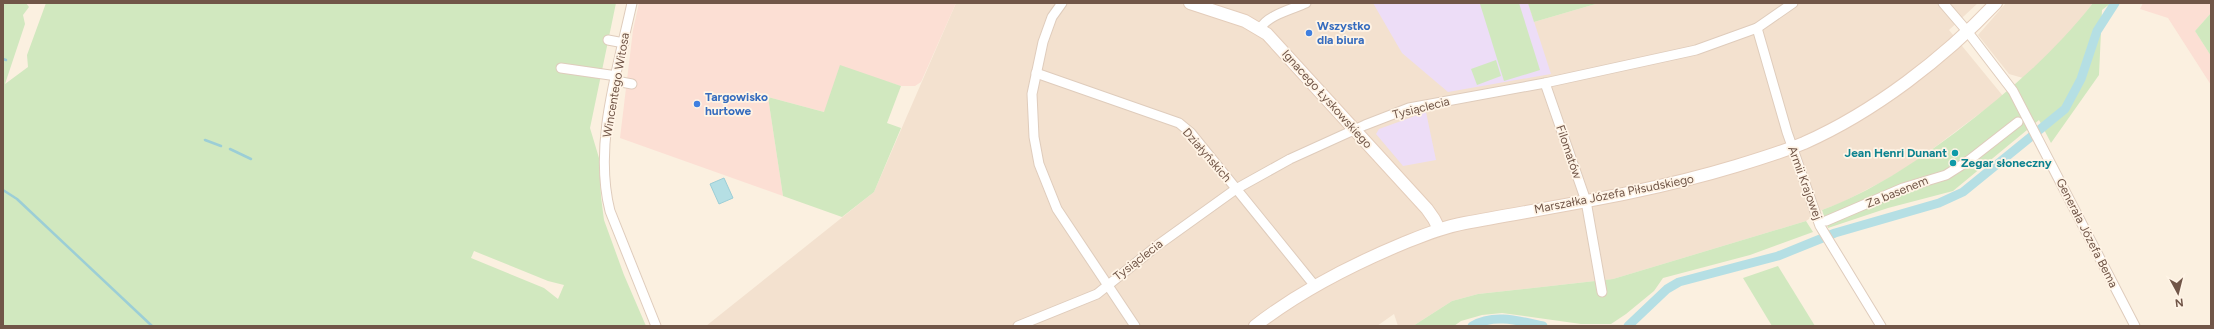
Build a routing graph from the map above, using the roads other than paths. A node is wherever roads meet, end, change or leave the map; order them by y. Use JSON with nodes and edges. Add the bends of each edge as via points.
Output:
{"nodes":[{"id":1,"x":632,"y":3,"type":"edge"},
{"id":2,"x":1053,"y":3,"type":"edge"},
{"id":3,"x":1062,"y":3,"type":"edge"},
{"id":4,"x":1190,"y":3,"type":"edge"},
{"id":5,"x":1306,"y":3,"type":"edge"},
{"id":6,"x":1793,"y":3,"type":"edge"},
{"id":7,"x":1943,"y":3,"type":"edge"},
{"id":8,"x":1996,"y":3,"type":"edge"},
{"id":9,"x":1052,"y":17,"type":"junction"},
{"id":10,"x":1260,"y":28,"type":"junction"},
{"id":11,"x":1757,"y":28,"type":"junction"},
{"id":12,"x":1967,"y":31,"type":"junction"},
{"id":13,"x":608,"y":40,"type":"dead end"},
{"id":14,"x":624,"y":43,"type":"junction"},
{"id":15,"x":561,"y":68,"type":"dead end"},
{"id":16,"x":1036,"y":73,"type":"junction"},
{"id":17,"x":616,"y":78,"type":"junction"},
{"id":18,"x":1545,"y":83,"type":"junction"},
{"id":19,"x":632,"y":84,"type":"dead end"},
{"id":20,"x":2018,"y":122,"type":"dead end"},
{"id":21,"x":1355,"y":129,"type":"junction"},
{"id":22,"x":1792,"y":148,"type":"junction"},
{"id":23,"x":1236,"y":189,"type":"junction"},
{"id":24,"x":1586,"y":201,"type":"junction"},
{"id":25,"x":1823,"y":224,"type":"junction"},
{"id":26,"x":1439,"y":229,"type":"junction"},
{"id":27,"x":1107,"y":285,"type":"junction"},
{"id":28,"x":1315,"y":286,"type":"junction"},
{"id":29,"x":1602,"y":292,"type":"dead end"},
{"id":30,"x":656,"y":326,"type":"edge"},
{"id":31,"x":1018,"y":326,"type":"edge"},
{"id":32,"x":1135,"y":326,"type":"edge"},
{"id":33,"x":1255,"y":326,"type":"edge"},
{"id":34,"x":1881,"y":326,"type":"edge"},
{"id":35,"x":2135,"y":326,"type":"edge"}],
"edges":[{"from":1,"to":14,"type":"street","name":"Wincentego Witosa"},
{"from":2,"to":9,"type":"street"},
{"from":3,"to":9,"type":"street"},
{"from":4,"to":10,"type":"main road","name":"Ignacego Łyskowskiego"},
{"from":5,"to":10,"type":"street","via":[[1276,16]]},
{"from":6,"to":11,"type":"street","name":"Tysiąclecia"},
{"from":7,"to":12,"type":"street","name":"Generała Józefa Bema"},
{"from":8,"to":12,"type":"main road","name":"Marszałka Józefa Piłsudskiego"},
{"from":9,"to":16,"type":"street"},
{"from":10,"to":21,"type":"main road","name":"Ignacego Łyskowskiego"},
{"from":11,"to":18,"type":"street","name":"Tysiąclecia","via":[[1696,50]]},
{"from":11,"to":22,"type":"street","name":"Armii Krajowej"},
{"from":12,"to":22,"type":"main road","name":"Marszałka Józefa Piłsudskiego","via":[[1917,73],[1884,96],[1835,127]]},
{"from":12,"to":35,"type":"street","name":"Generała Józefa Bema","via":[[2013,91]]},
{"from":13,"to":14,"type":"street"},
{"from":14,"to":17,"type":"street","name":"Wincentego Witosa"},
{"from":15,"to":17,"type":"street","via":[[578,68]]},
{"from":16,"to":23,"type":"street","name":"Działyńskich","via":[[1179,124],[1191,133]]},
{"from":16,"to":27,"type":"street","via":[[1032,94],[1032,116],[1038,164],[1057,209]]},
{"from":17,"to":19,"type":"street"},
{"from":17,"to":30,"type":"street","name":"Wincentego Witosa","via":[[606,129],[606,195]]},
{"from":18,"to":21,"type":"street","name":"Tysiąclecia","via":[[1409,108]]},
{"from":18,"to":24,"type":"street","name":"Filomatów"},
{"from":20,"to":25,"type":"street","name":"Za basenem","via":[[1946,175],[1903,188]]},
{"from":21,"to":23,"type":"street","name":"Tysiąclecia","via":[[1290,159]]},
{"from":21,"to":26,"type":"main road","name":"Ignacego Łyskowskiego","via":[[1427,209]]},
{"from":22,"to":24,"type":"main road","name":"Marszałka Józefa Piłsudskiego","via":[[1675,183]]},
{"from":22,"to":25,"type":"street","name":"Armii Krajowej"},
{"from":23,"to":27,"type":"street","name":"Tysiąclecia","via":[[1174,232]]},
{"from":23,"to":28,"type":"street","name":"Działyńskich"},
{"from":24,"to":26,"type":"main road","name":"Marszałka Józefa Piłsudskiego"},
{"from":24,"to":29,"type":"street","name":"Filomatów"},
{"from":25,"to":34,"type":"street","name":"Armii Krajowej","via":[[1827,238]]},
{"from":26,"to":28,"type":"main road","name":"Marszałka Józefa Piłsudskiego"},
{"from":27,"to":31,"type":"street","name":"Tysiąclecia","via":[[1097,294]]},
{"from":27,"to":32,"type":"street"},
{"from":28,"to":33,"type":"main road","name":"Marszałka Józefa Piłsudskiego"}]}
